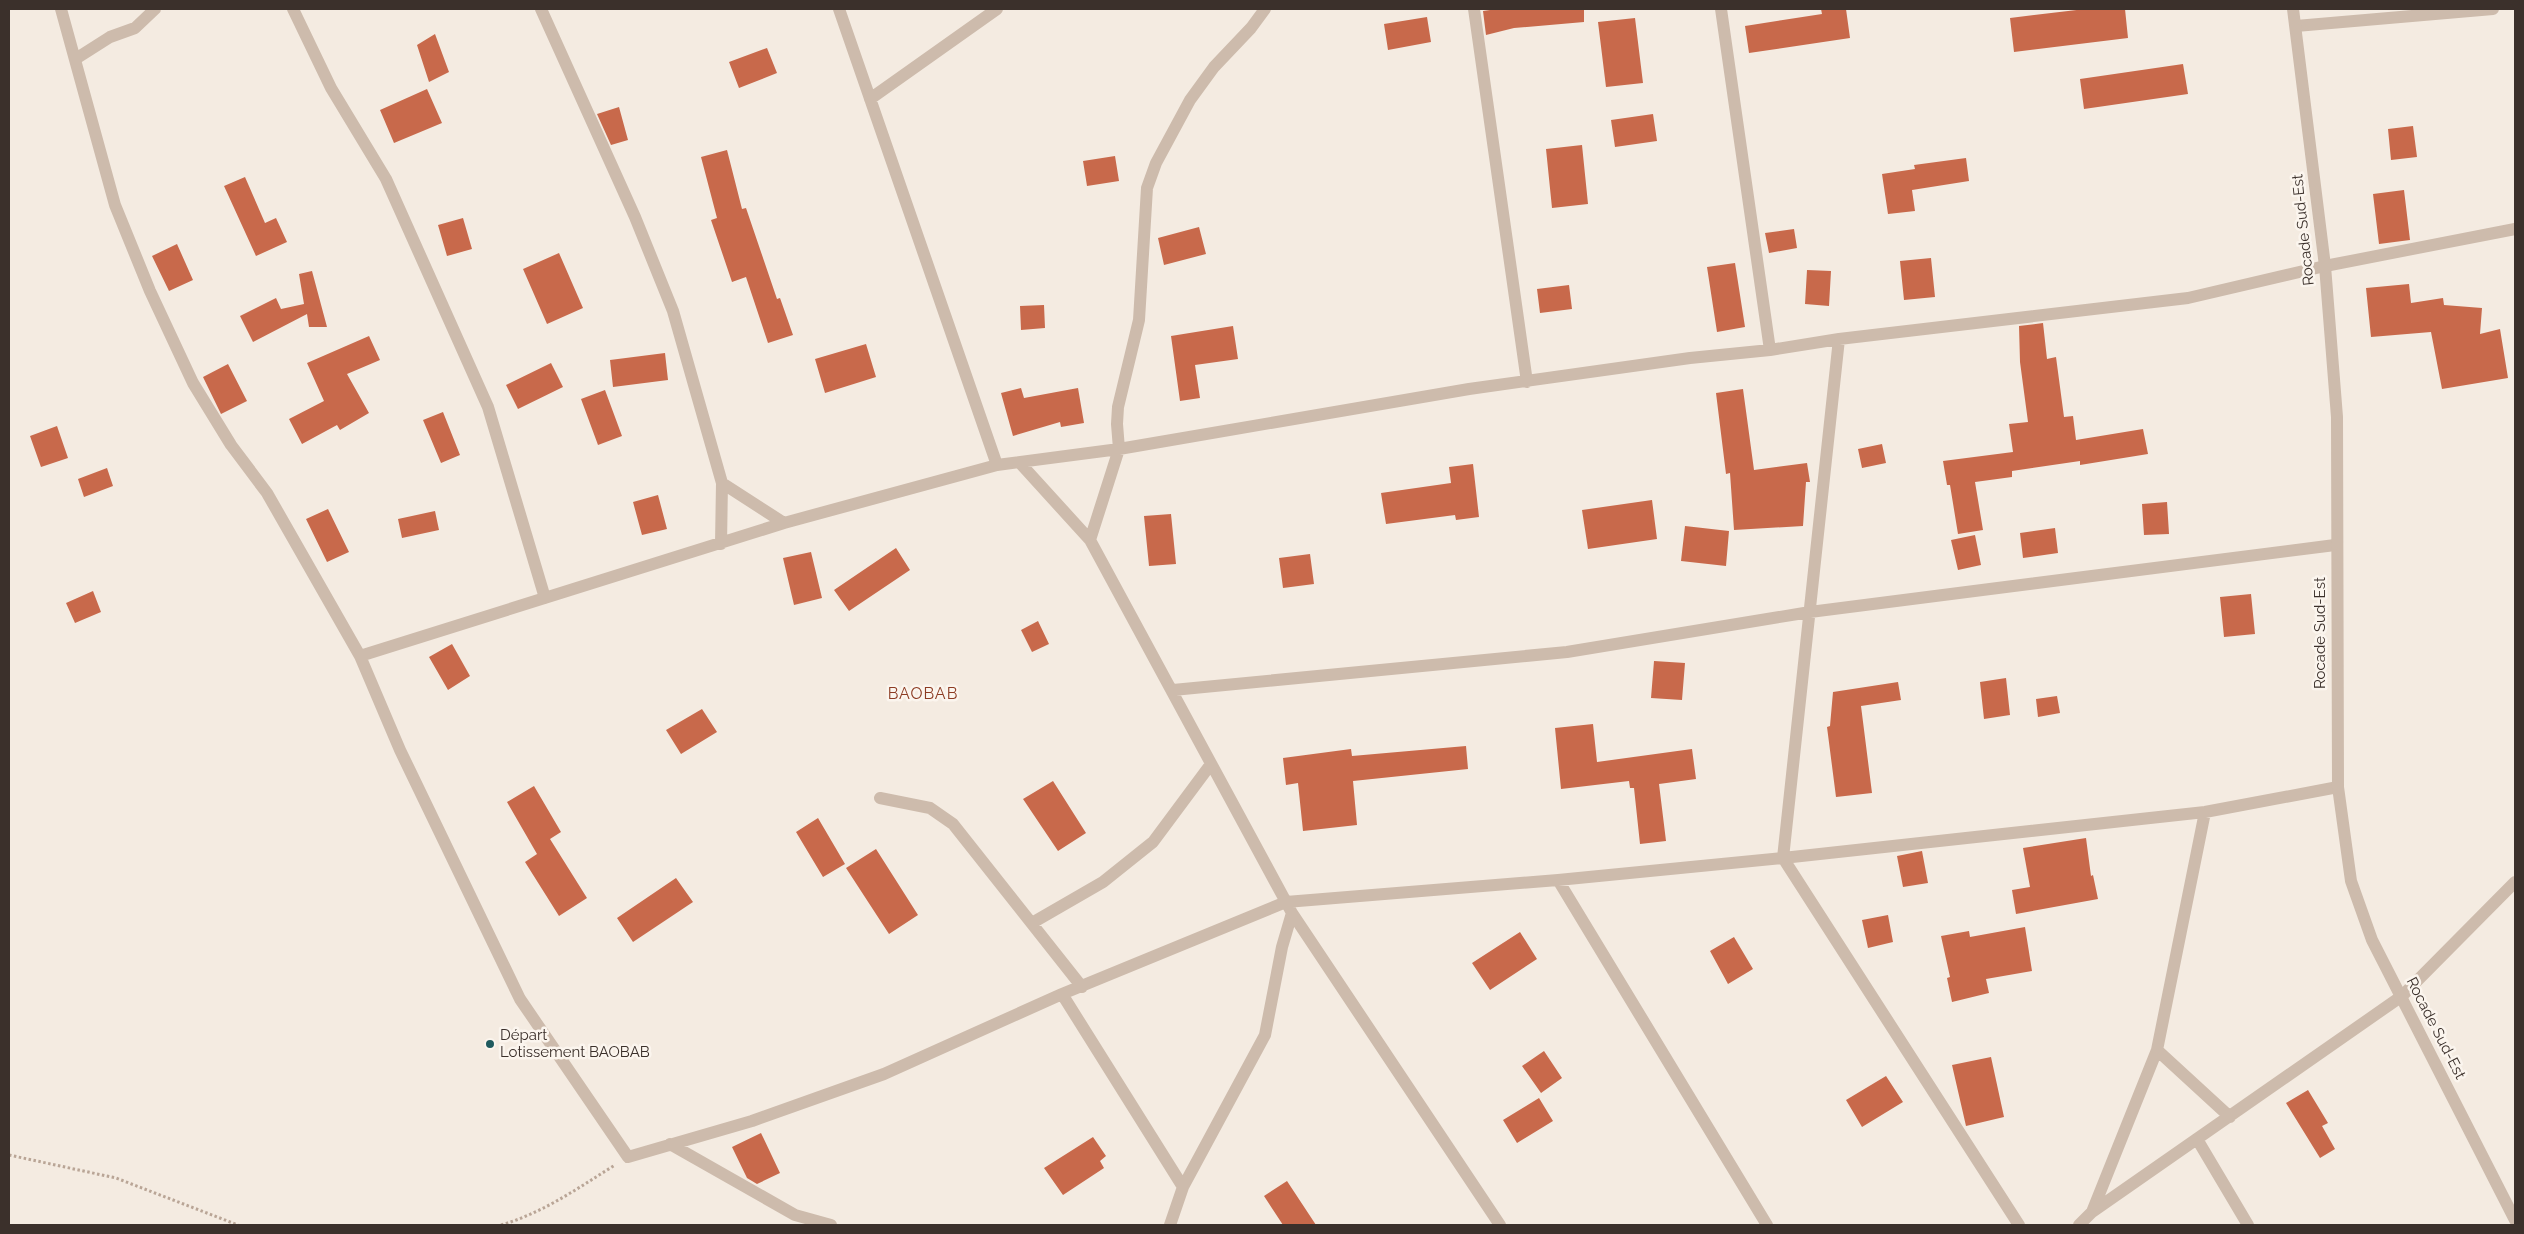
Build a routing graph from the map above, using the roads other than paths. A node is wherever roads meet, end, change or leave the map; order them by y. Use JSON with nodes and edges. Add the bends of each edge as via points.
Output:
{"nodes":[{"id":1,"x":61,"y":9,"type":"edge"},
{"id":2,"x":156,"y":9,"type":"edge"},
{"id":3,"x":293,"y":9,"type":"edge"},
{"id":4,"x":541,"y":9,"type":"edge"},
{"id":5,"x":839,"y":9,"type":"edge"},
{"id":6,"x":997,"y":9,"type":"edge"},
{"id":7,"x":1265,"y":9,"type":"edge"},
{"id":8,"x":1474,"y":9,"type":"edge"},
{"id":9,"x":1721,"y":9,"type":"edge"},
{"id":10,"x":2293,"y":9,"type":"edge"},
{"id":11,"x":2493,"y":9,"type":"edge"},
{"id":12,"x":2296,"y":26,"type":"junction"},
{"id":13,"x":77,"y":58,"type":"junction"},
{"id":14,"x":870,"y":99,"type":"junction"},
{"id":15,"x":2515,"y":229,"type":"edge"},
{"id":16,"x":2325,"y":266,"type":"junction"},
{"id":17,"x":1839,"y":339,"type":"junction"},
{"id":18,"x":1770,"y":350,"type":"junction"},
{"id":19,"x":1527,"y":382,"type":"junction"},
{"id":20,"x":1119,"y":449,"type":"junction"},
{"id":21,"x":1020,"y":463,"type":"junction"},
{"id":22,"x":997,"y":465,"type":"junction"},
{"id":23,"x":722,"y":483,"type":"junction"},
{"id":24,"x":784,"y":523,"type":"junction"},
{"id":25,"x":1090,"y":540,"type":"junction"},
{"id":26,"x":721,"y":544,"type":"junction"},
{"id":27,"x":2335,"y":545,"type":"junction"},
{"id":28,"x":545,"y":598,"type":"junction"},
{"id":29,"x":1810,"y":612,"type":"junction"},
{"id":30,"x":360,"y":656,"type":"junction"},
{"id":31,"x":1173,"y":690,"type":"junction"},
{"id":32,"x":1211,"y":764,"type":"junction"},
{"id":33,"x":2338,"y":787,"type":"junction"},
{"id":34,"x":880,"y":798,"type":"dead end"},
{"id":35,"x":2204,"y":812,"type":"junction"},
{"id":36,"x":1783,"y":858,"type":"junction"},
{"id":37,"x":1558,"y":880,"type":"junction"},
{"id":38,"x":2515,"y":882,"type":"edge"},
{"id":39,"x":1289,"y":908,"type":"junction"},
{"id":40,"x":1032,"y":923,"type":"junction"},
{"id":41,"x":1082,"y":987,"type":"junction"},
{"id":42,"x":1062,"y":994,"type":"junction"},
{"id":43,"x":2402,"y":996,"type":"junction"},
{"id":44,"x":2157,"y":1050,"type":"junction"},
{"id":45,"x":2230,"y":1117,"type":"junction"},
{"id":46,"x":2198,"y":1139,"type":"junction"},
{"id":47,"x":670,"y":1144,"type":"junction"},
{"id":48,"x":1183,"y":1187,"type":"junction"},
{"id":49,"x":2092,"y":1212,"type":"junction"},
{"id":50,"x":2515,"y":1220,"type":"edge"},
{"id":51,"x":831,"y":1225,"type":"edge"},
{"id":52,"x":1170,"y":1225,"type":"edge"},
{"id":53,"x":1500,"y":1225,"type":"edge"},
{"id":54,"x":1767,"y":1225,"type":"edge"},
{"id":55,"x":2019,"y":1225,"type":"edge"},
{"id":56,"x":2079,"y":1225,"type":"edge"},
{"id":57,"x":2248,"y":1225,"type":"edge"}],
"edges":[{"from":1,"to":13,"type":"street"},
{"from":2,"to":13,"type":"street","via":[[135,28],[110,37]]},
{"from":3,"to":28,"type":"street","via":[[331,88],[386,179],[488,406]]},
{"from":4,"to":23,"type":"street","via":[[674,311]]},
{"from":5,"to":14,"type":"street"},
{"from":6,"to":14,"type":"street"},
{"from":7,"to":20,"type":"street","via":[[1214,66],[1190,100],[1156,163],[1147,188],[1139,320],[1118,407]]},
{"from":8,"to":19,"type":"street"},
{"from":9,"to":18,"type":"street"},
{"from":10,"to":12,"type":"street","name":"Rocade Sud-Est"},
{"from":11,"to":12,"type":"street"},
{"from":12,"to":16,"type":"street","name":"Rocade Sud-Est"},
{"from":13,"to":30,"type":"street","via":[[115,205],[193,383],[231,445],[267,493]]},
{"from":14,"to":22,"type":"street"},
{"from":15,"to":16,"type":"street"},
{"from":16,"to":17,"type":"street","via":[[2188,298]]},
{"from":16,"to":27,"type":"street","name":"Rocade Sud-Est","via":[[2337,417]]},
{"from":17,"to":18,"type":"street"},
{"from":17,"to":29,"type":"street"},
{"from":18,"to":19,"type":"street","via":[[1690,358]]},
{"from":19,"to":20,"type":"street"},
{"from":20,"to":21,"type":"street"},
{"from":20,"to":25,"type":"street"},
{"from":21,"to":22,"type":"street"},
{"from":21,"to":25,"type":"street"},
{"from":22,"to":24,"type":"street"},
{"from":23,"to":24,"type":"street"},
{"from":23,"to":26,"type":"street"},
{"from":24,"to":26,"type":"street"},
{"from":25,"to":31,"type":"street"},
{"from":26,"to":28,"type":"street"},
{"from":27,"to":29,"type":"street"},
{"from":27,"to":33,"type":"street","name":"Rocade Sud-Est"},
{"from":28,"to":30,"type":"street"},
{"from":29,"to":31,"type":"street","via":[[1567,652]]},
{"from":29,"to":36,"type":"street"},
{"from":30,"to":47,"type":"street","via":[[400,750],[520,999],[628,1157]]},
{"from":31,"to":32,"type":"street"},
{"from":32,"to":39,"type":"street"},
{"from":32,"to":40,"type":"street","via":[[1153,842],[1103,882]]},
{"from":33,"to":35,"type":"street"},
{"from":33,"to":43,"type":"street","name":"Rocade Sud-Est","via":[[2351,881],[2372,940]]},
{"from":34,"to":40,"type":"street","via":[[930,808],[953,824]]},
{"from":35,"to":36,"type":"street"},
{"from":35,"to":44,"type":"street"},
{"from":36,"to":37,"type":"street"},
{"from":36,"to":55,"type":"street"},
{"from":37,"to":39,"type":"street"},
{"from":37,"to":54,"type":"street"},
{"from":38,"to":43,"type":"street"},
{"from":39,"to":41,"type":"street"},
{"from":39,"to":48,"type":"street","via":[[1265,1035]]},
{"from":39,"to":53,"type":"street"},
{"from":40,"to":41,"type":"street"},
{"from":41,"to":42,"type":"street"},
{"from":42,"to":47,"type":"street","via":[[884,1074],[785,1110]]},
{"from":42,"to":48,"type":"street"},
{"from":43,"to":45,"type":"street"},
{"from":43,"to":50,"type":"street","name":"Rocade Sud-Est"},
{"from":44,"to":45,"type":"street"},
{"from":44,"to":49,"type":"street"},
{"from":45,"to":46,"type":"street"},
{"from":46,"to":49,"type":"street"},
{"from":46,"to":57,"type":"street"},
{"from":47,"to":51,"type":"street","via":[[795,1215]]},
{"from":48,"to":52,"type":"street"},
{"from":49,"to":56,"type":"street"}]}
